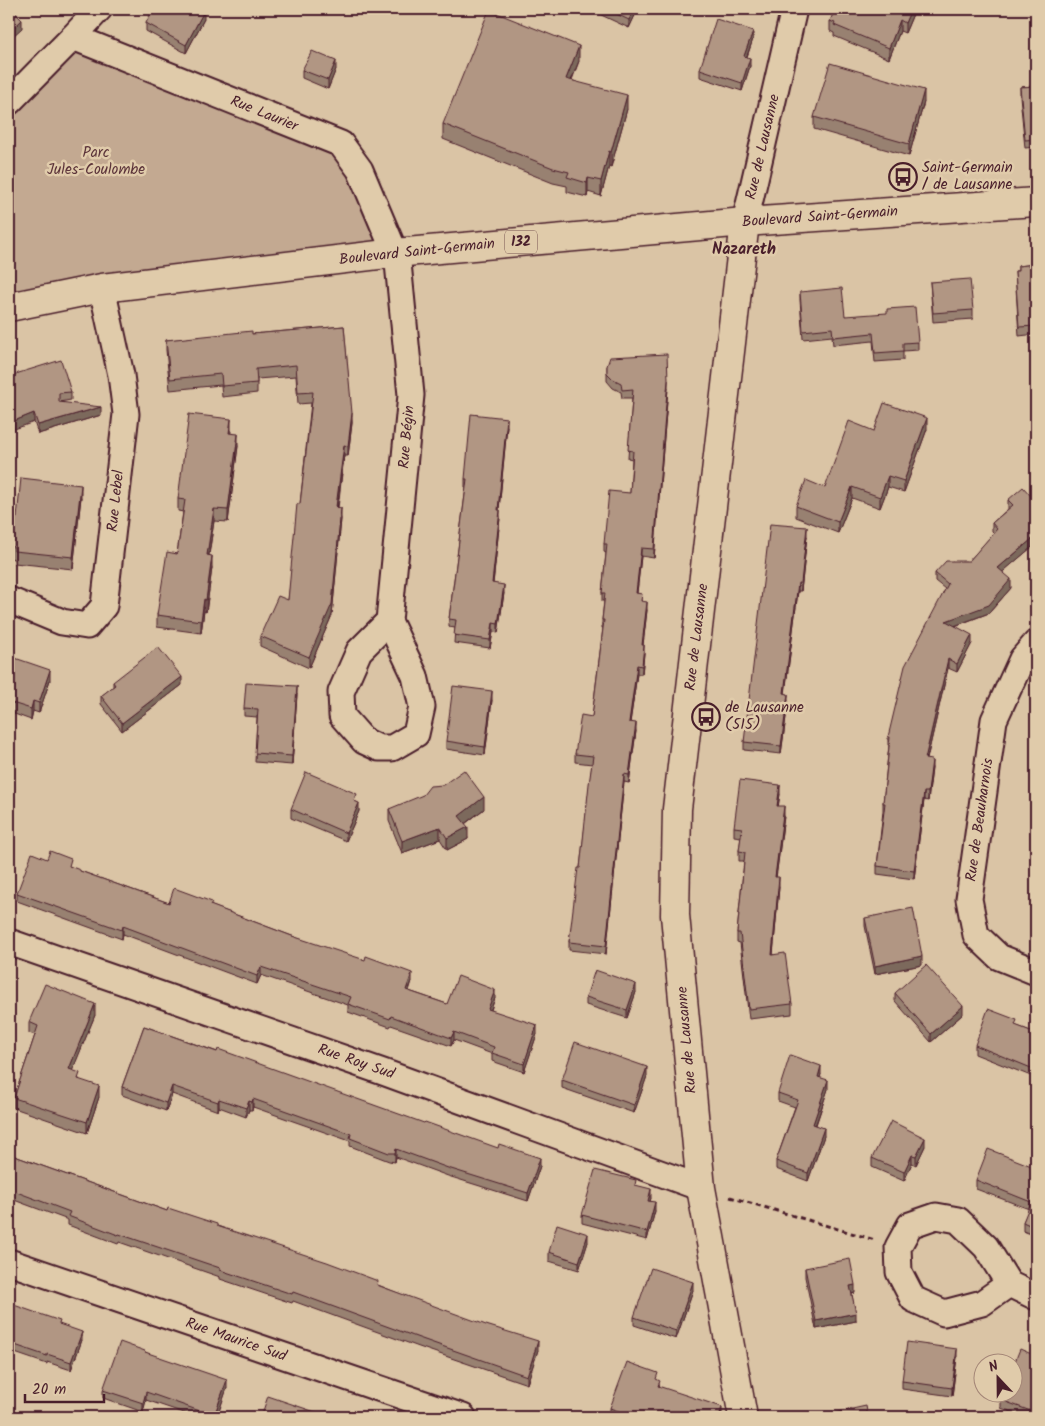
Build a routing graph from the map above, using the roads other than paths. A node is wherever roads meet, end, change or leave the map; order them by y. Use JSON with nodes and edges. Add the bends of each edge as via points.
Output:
{"nodes":[{"id":1,"x":99,"y":9,"type":"edge"},
{"id":2,"x":788,"y":11,"type":"edge"},
{"id":3,"x":74,"y":37,"type":"junction"},
{"id":4,"x":9,"y":102,"type":"edge"},
{"id":5,"x":1036,"y":202,"type":"edge"},
{"id":6,"x":745,"y":222,"type":"junction"},
{"id":7,"x":395,"y":253,"type":"junction"},
{"id":8,"x":102,"y":288,"type":"junction"},
{"id":9,"x":9,"y":307,"type":"edge"},
{"id":10,"x":9,"y":600,"type":"edge"},
{"id":11,"x":389,"y":621,"type":"junction"},
{"id":12,"x":1036,"y":644,"type":"edge"},
{"id":13,"x":9,"y":943,"type":"edge"},
{"id":14,"x":1036,"y":972,"type":"edge"},
{"id":15,"x":701,"y":1188,"type":"junction"},
{"id":16,"x":9,"y":1262,"type":"edge"},
{"id":17,"x":1009,"y":1284,"type":"junction"},
{"id":18,"x":1036,"y":1297,"type":"edge"},
{"id":19,"x":463,"y":1417,"type":"edge"},
{"id":20,"x":743,"y":1417,"type":"edge"}],
"edges":[{"from":1,"to":3,"type":"street"},
{"from":2,"to":6,"type":"street","name":"Rue de Lausanne"},
{"from":3,"to":4,"type":"street"},
{"from":3,"to":7,"type":"street","name":"Rue Laurier","via":[[341,144],[360,170]]},
{"from":5,"to":6,"type":"street","name":"Boulevard Saint-Germain","number":"132"},
{"from":6,"to":7,"type":"street","name":"Boulevard Saint-Germain","number":"132"},
{"from":6,"to":15,"type":"street","name":"Rue de Lausanne","via":[[677,809],[675,915]]},
{"from":7,"to":8,"type":"street","name":"Boulevard Saint-Germain","number":"132"},
{"from":7,"to":11,"type":"street","name":"Rue Bégin","via":[[411,395]]},
{"from":8,"to":9,"type":"street","name":"Boulevard Saint-Germain","number":"132"},
{"from":8,"to":10,"type":"street","name":"Rue Lebel","via":[[126,414],[104,606],[87,626],[62,622]]},
{"from":11,"to":11,"type":"street","via":[[359,651],[341,692],[342,716],[364,741],[379,748],[392,748],[416,734],[422,706],[415,676]]},
{"from":12,"to":14,"type":"street","name":"Rue de Beauharnois","via":[[1022,659],[994,720],[969,899],[976,935],[999,957]]},
{"from":13,"to":15,"type":"street","name":"Rue Roy Sud","via":[[383,1072]]},
{"from":15,"to":20,"type":"street","name":"Rue de Lausanne"},
{"from":16,"to":19,"type":"street","name":"Rue Maurice Sud"},
{"from":17,"to":17,"type":"street","via":[[982,1303],[944,1313],[913,1300],[899,1272],[898,1247],[910,1225],[936,1216],[958,1220],[986,1247]]},
{"from":17,"to":18,"type":"street"}]}
